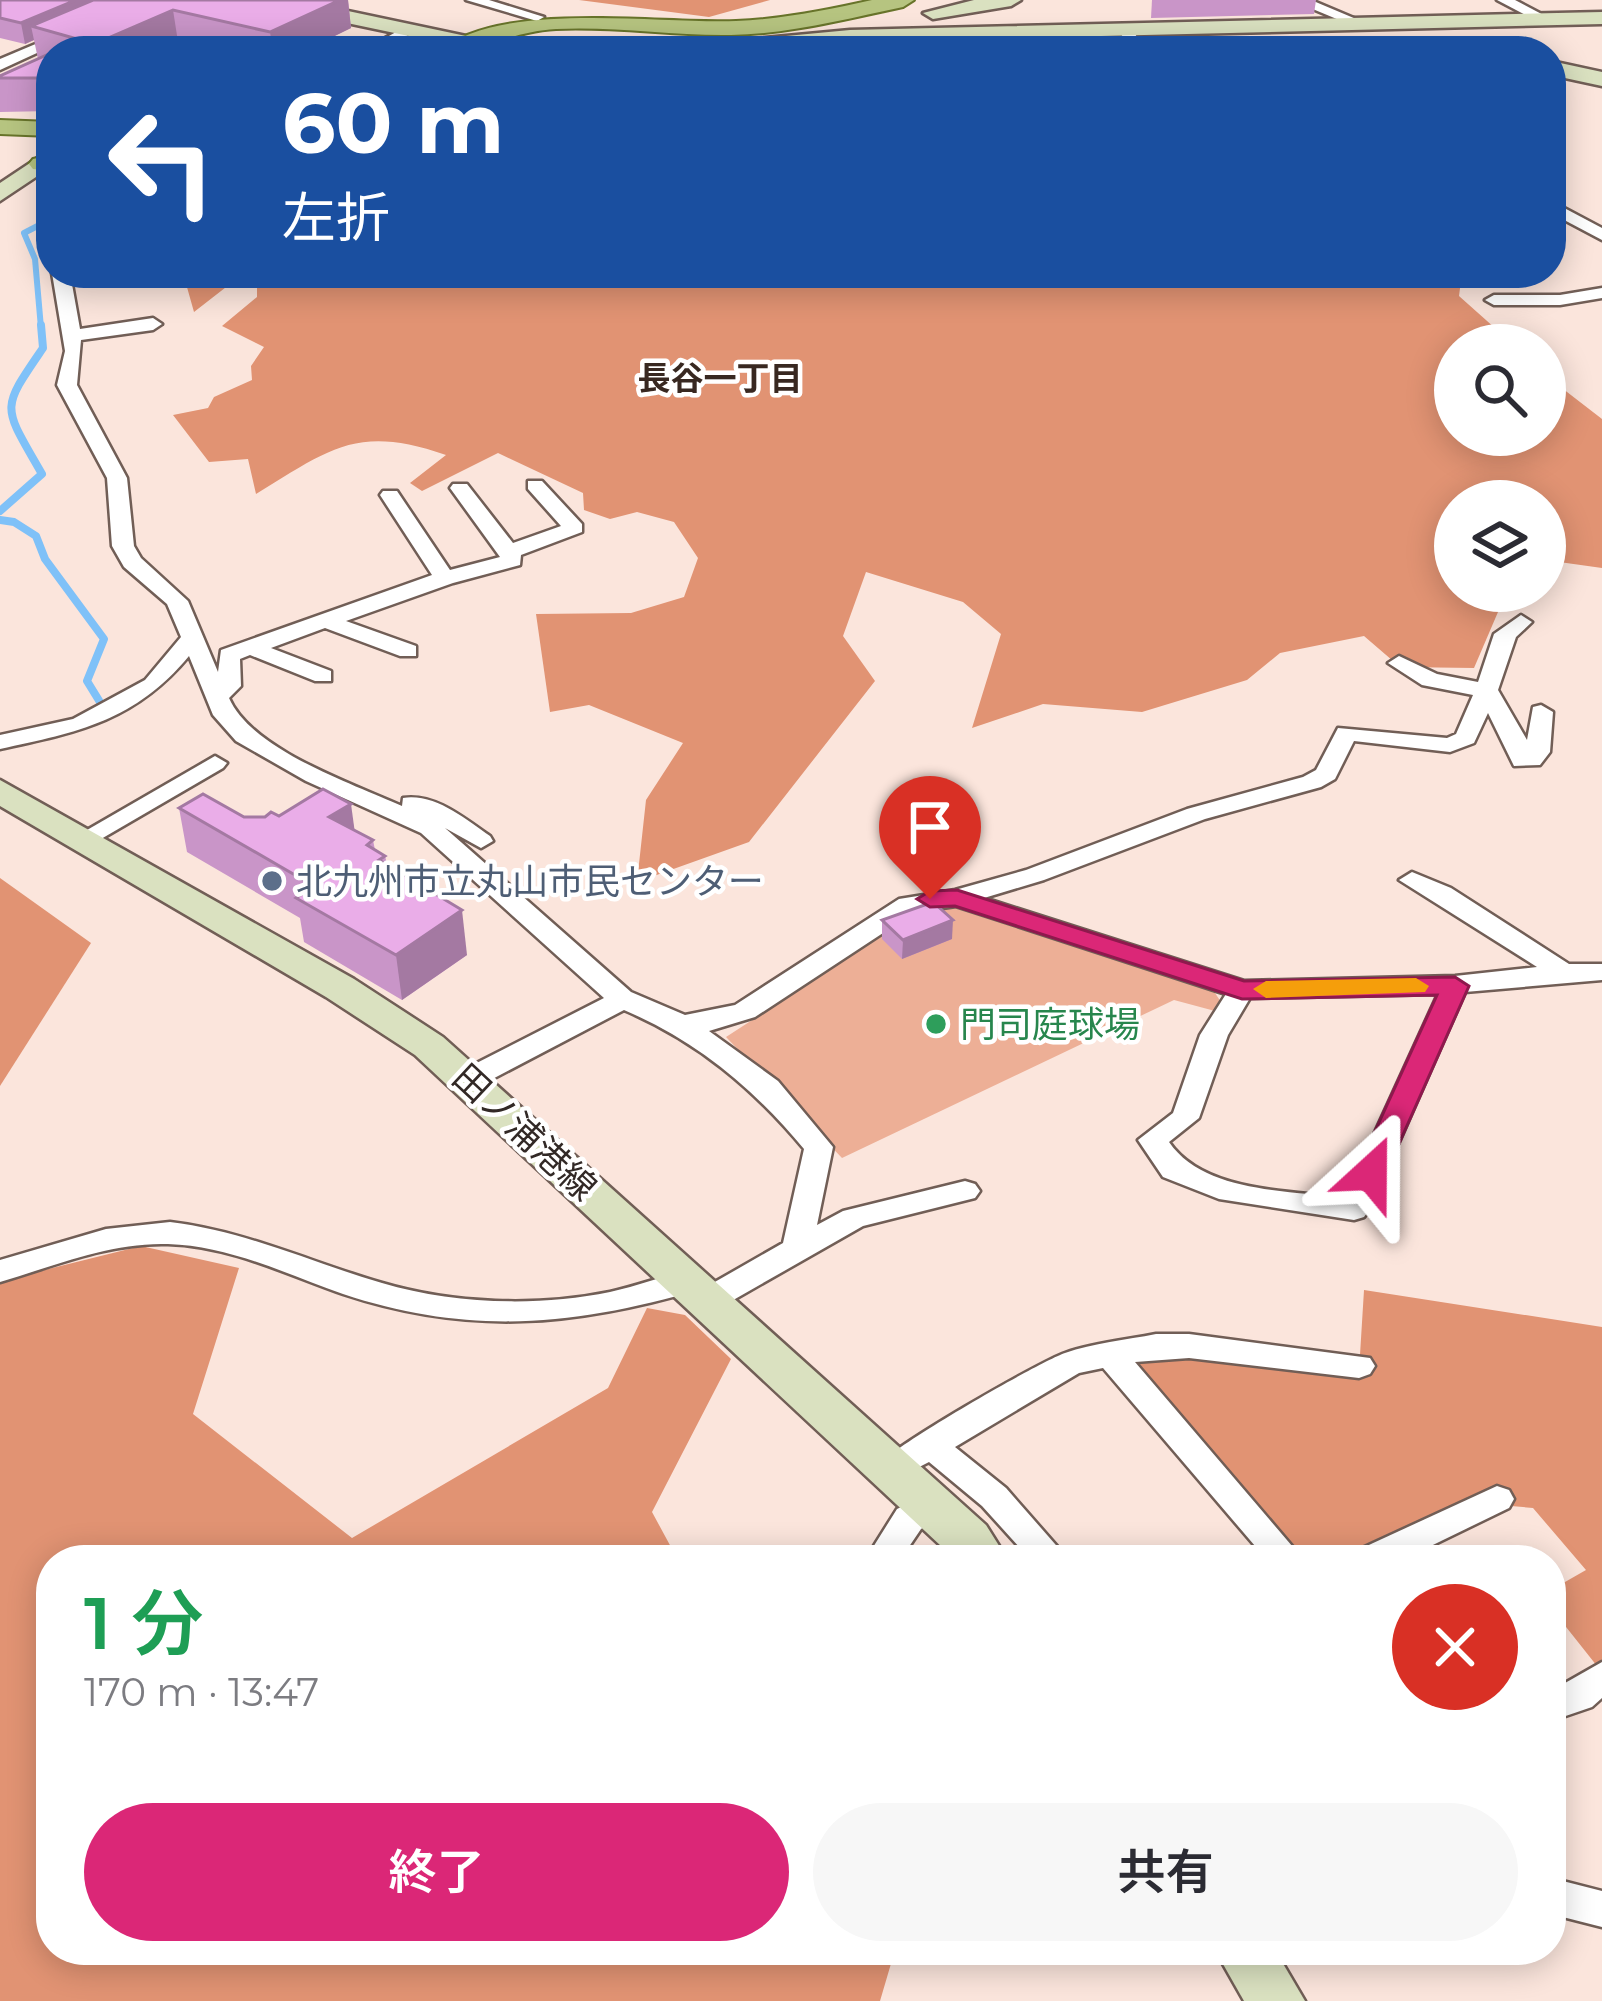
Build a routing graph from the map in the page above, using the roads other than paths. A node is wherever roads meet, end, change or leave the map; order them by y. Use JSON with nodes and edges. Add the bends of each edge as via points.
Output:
{"nodes":[{"id":1,"x":266,"y":0,"type":"edge"},
{"id":2,"x":473,"y":0,"type":"edge"},
{"id":3,"x":901,"y":0,"type":"edge"},
{"id":4,"x":1011,"y":0,"type":"edge"},
{"id":5,"x":1298,"y":0,"type":"edge"},
{"id":6,"x":1504,"y":0,"type":"edge"},
{"id":7,"x":934,"y":13,"type":"junction"},
{"id":8,"x":537,"y":17,"type":"junction"},
{"id":9,"x":1602,"y":18,"type":"edge"},
{"id":10,"x":1544,"y":19,"type":"junction"},
{"id":11,"x":1438,"y":22,"type":"junction"},
{"id":12,"x":1361,"y":24,"type":"junction"},
{"id":13,"x":89,"y":27,"type":"edge"},
{"id":14,"x":1134,"y":28,"type":"junction"},
{"id":15,"x":410,"y":30,"type":"junction"},
{"id":16,"x":956,"y":33,"type":"junction"},
{"id":17,"x":908,"y":34,"type":"junction"},
{"id":18,"x":68,"y":36,"type":"edge"},
{"id":19,"x":398,"y":36,"type":"edge"},
{"id":20,"x":428,"y":36,"type":"edge"},
{"id":21,"x":486,"y":36,"type":"edge"},
{"id":22,"x":862,"y":36,"type":"edge"},
{"id":23,"x":1129,"y":36,"type":"edge"},
{"id":24,"x":1459,"y":36,"type":"edge"},
{"id":25,"x":36,"y":49,"type":"edge"},
{"id":26,"x":3,"y":63,"type":"edge"},
{"id":27,"x":29,"y":66,"type":"edge"},
{"id":28,"x":1566,"y":70,"type":"edge"},
{"id":29,"x":1596,"y":73,"type":"edge"},
{"id":30,"x":0,"y":127,"type":"edge"},
{"id":31,"x":36,"y":128,"type":"edge"},
{"id":32,"x":0,"y":137,"type":"edge"},
{"id":33,"x":36,"y":151,"type":"edge"},
{"id":34,"x":36,"y":166,"type":"edge"},
{"id":35,"x":0,"y":194,"type":"edge"},
{"id":36,"x":1566,"y":215,"type":"edge"},
{"id":37,"x":1602,"y":235,"type":"edge"},
{"id":38,"x":63,"y":288,"type":"edge"},
{"id":39,"x":1602,"y":293,"type":"edge"},
{"id":40,"x":1494,"y":300,"type":"dead end"},
{"id":41,"x":153,"y":325,"type":"dead end"},
{"id":42,"x":71,"y":336,"type":"junction"},
{"id":43,"x":535,"y":485,"type":"dead end"},
{"id":44,"x":460,"y":488,"type":"dead end"},
{"id":45,"x":390,"y":495,"type":"dead end"},
{"id":46,"x":508,"y":553,"type":"junction"},
{"id":47,"x":445,"y":578,"type":"junction"},
{"id":48,"x":326,"y":621,"type":"junction"},
{"id":49,"x":1520,"y":622,"type":"dead end"},
{"id":50,"x":194,"y":635,"type":"junction"},
{"id":51,"x":251,"y":649,"type":"junction"},
{"id":52,"x":408,"y":651,"type":"dead end"},
{"id":53,"x":1399,"y":663,"type":"dead end"},
{"id":54,"x":323,"y":676,"type":"dead end"},
{"id":55,"x":1487,"y":691,"type":"junction"},
{"id":56,"x":216,"y":697,"type":"junction"},
{"id":57,"x":1541,"y":712,"type":"dead end"},
{"id":58,"x":0,"y":742,"type":"edge"},
{"id":59,"x":215,"y":763,"type":"dead end"},
{"id":60,"x":315,"y":776,"type":"junction"},
{"id":61,"x":0,"y":791,"type":"edge"},
{"id":62,"x":481,"y":841,"type":"dead end"},
{"id":63,"x":80,"y":842,"type":"junction"},
{"id":64,"x":1412,"y":880,"type":"dead end"},
{"id":65,"x":957,"y":898,"type":"junction"},
{"id":66,"x":1563,"y":972,"type":"junction"},
{"id":67,"x":1602,"y":972,"type":"edge"},
{"id":68,"x":1455,"y":986,"type":"junction"},
{"id":69,"x":1242,"y":990,"type":"junction"},
{"id":70,"x":621,"y":998,"type":"junction"},
{"id":71,"x":682,"y":1024,"type":"junction"},
{"id":72,"x":471,"y":1078,"type":"junction"},
{"id":73,"x":964,"y":1191,"type":"dead end"},
{"id":74,"x":797,"y":1249,"type":"junction"},
{"id":75,"x":0,"y":1271,"type":"edge"},
{"id":76,"x":700,"y":1290,"type":"junction"},
{"id":77,"x":1112,"y":1357,"type":"junction"},
{"id":78,"x":1359,"y":1366,"type":"dead end"},
{"id":79,"x":929,"y":1444,"type":"junction"},
{"id":80,"x":892,"y":1468,"type":"junction"},
{"id":81,"x":1497,"y":1499,"type":"dead end"},
{"id":82,"x":932,"y":1504,"type":"junction"},
{"id":83,"x":892,"y":1545,"type":"edge"},
{"id":84,"x":973,"y":1545,"type":"edge"},
{"id":85,"x":1038,"y":1545,"type":"edge"},
{"id":86,"x":1274,"y":1545,"type":"edge"},
{"id":87,"x":1401,"y":1545,"type":"edge"},
{"id":88,"x":1602,"y":1677,"type":"edge"},
{"id":89,"x":1566,"y":1701,"type":"edge"},
{"id":90,"x":1566,"y":1900,"type":"edge"},
{"id":91,"x":1602,"y":1910,"type":"edge"},
{"id":92,"x":1253,"y":1965,"type":"edge"},
{"id":93,"x":1276,"y":2001,"type":"edge"}],
"edges":[{"from":1,"to":15,"type":"street"},
{"from":2,"to":8,"type":"street"},
{"from":3,"to":7,"type":"street"},
{"from":3,"to":8,"type":"main road","via":[[726,28]]},
{"from":4,"to":7,"type":"street"},
{"from":5,"to":12,"type":"street"},
{"from":6,"to":10,"type":"street"},
{"from":7,"to":16,"type":"street"},
{"from":7,"to":17,"type":"street"},
{"from":8,"to":21,"type":"main road"},
{"from":9,"to":10,"type":"street"},
{"from":10,"to":11,"type":"street"},
{"from":11,"to":12,"type":"street"},
{"from":11,"to":24,"type":"street"},
{"from":12,"to":14,"type":"street"},
{"from":13,"to":18,"type":"street"},
{"from":14,"to":16,"type":"street"},
{"from":14,"to":23,"type":"street"},
{"from":15,"to":19,"type":"street"},
{"from":15,"to":20,"type":"street"},
{"from":16,"to":17,"type":"street"},
{"from":17,"to":22,"type":"street"},
{"from":25,"to":26,"type":"street"},
{"from":26,"to":27,"type":"street"},
{"from":28,"to":29,"type":"street"},
{"from":30,"to":31,"type":"main road"},
{"from":32,"to":33,"type":"main road"},
{"from":34,"to":35,"type":"street"},
{"from":36,"to":37,"type":"street"},
{"from":38,"to":42,"type":"street"},
{"from":39,"to":40,"type":"street"},
{"from":41,"to":42,"type":"street"},
{"from":42,"to":50,"type":"street","via":[[68,385],[117,478],[122,546],[177,601]]},
{"from":43,"to":46,"type":"street","via":[[574,528]]},
{"from":44,"to":46,"type":"street"},
{"from":45,"to":47,"type":"street"},
{"from":46,"to":47,"type":"street","via":[[512,560]]},
{"from":47,"to":48,"type":"street"},
{"from":48,"to":51,"type":"street"},
{"from":48,"to":52,"type":"street"},
{"from":49,"to":55,"type":"street","via":[[1504,634]]},
{"from":50,"to":56,"type":"street"},
{"from":50,"to":58,"type":"street","via":[[153,685],[81,724]]},
{"from":51,"to":54,"type":"street"},
{"from":51,"to":56,"type":"street","via":[[229,655],[230,686]]},
{"from":53,"to":55,"type":"street","via":[[1430,680]]},
{"from":55,"to":57,"type":"street","via":[[1522,761],[1538,752]]},
{"from":55,"to":65,"type":"street","via":[[1472,730],[1450,745],[1346,733],[1326,773],[1312,782]]},
{"from":56,"to":60,"type":"street","via":[[244,736]]},
{"from":59,"to":63,"type":"street","via":[[173,800]]},
{"from":60,"to":62,"type":"street","via":[[325,772],[434,810]]},
{"from":60,"to":70,"type":"street","via":[[430,828]]},
{"from":61,"to":63,"type":"street","name":"田ノ浦港線"},
{"from":63,"to":72,"type":"street","name":"田ノ浦港線","via":[[343,991]]},
{"from":64,"to":66,"type":"street"},
{"from":65,"to":69,"type":"street"},
{"from":65,"to":71,"type":"street","via":[[908,905],[745,1011]]},
{"from":66,"to":67,"type":"street"},
{"from":66,"to":68,"type":"street"},
{"from":68,"to":69,"type":"street"},
{"from":68,"to":69,"type":"street","via":[[1354,1210],[1229,1192],[1173,1170],[1151,1140],[1185,1118],[1214,1035]]},
{"from":70,"to":71,"type":"street"},
{"from":70,"to":72,"type":"street"},
{"from":71,"to":74,"type":"street","via":[[768,1088],[819,1147]]},
{"from":72,"to":76,"type":"street","name":"田ノ浦港線","via":[[478,1095]]},
{"from":73,"to":74,"type":"street","via":[[854,1218]]},
{"from":74,"to":76,"type":"street"},
{"from":75,"to":76,"type":"street","via":[[171,1233],[421,1304],[545,1310]]},
{"from":76,"to":80,"type":"street","name":"田ノ浦港線"},
{"from":77,"to":78,"type":"street","via":[[1189,1346]]},
{"from":77,"to":79,"type":"street","via":[[1071,1364]]},
{"from":77,"to":86,"type":"street"},
{"from":79,"to":80,"type":"street"},
{"from":79,"to":85,"type":"street"},
{"from":80,"to":82,"type":"street","name":"田ノ浦港線"},
{"from":81,"to":87,"type":"street"},
{"from":82,"to":83,"type":"street"},
{"from":82,"to":84,"type":"street","name":"田ノ浦港線"},
{"from":88,"to":89,"type":"street"},
{"from":90,"to":91,"type":"street"},
{"from":92,"to":93,"type":"street"}]}
